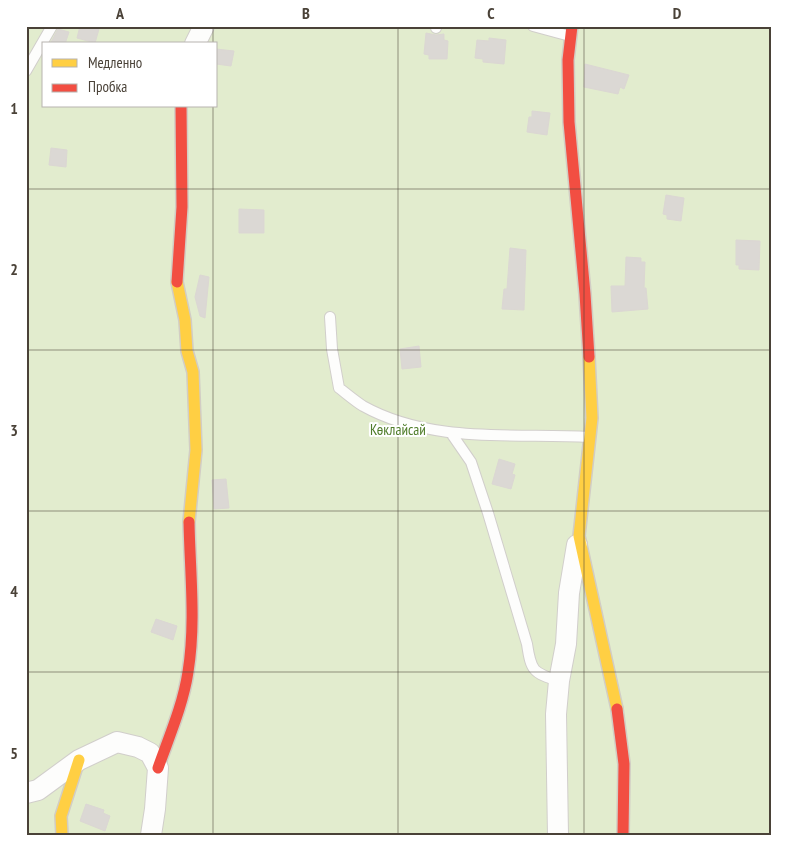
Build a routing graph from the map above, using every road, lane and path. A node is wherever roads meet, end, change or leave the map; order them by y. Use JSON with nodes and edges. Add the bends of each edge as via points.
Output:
{"nodes":[{"id":1,"x":52,"y":26,"type":"edge"},
{"id":2,"x":204,"y":26,"type":"edge"},
{"id":3,"x":533,"y":26,"type":"edge"},
{"id":4,"x":571,"y":31,"type":"edge"},
{"id":5,"x":43,"y":42,"type":"edge"},
{"id":6,"x":196,"y":42,"type":"edge"},
{"id":7,"x":42,"y":43,"type":"edge"},
{"id":8,"x":26,"y":71,"type":"edge"},
{"id":9,"x":181,"y":108,"type":"edge"},
{"id":10,"x":330,"y":317,"type":"dead end"},
{"id":11,"x":452,"y":433,"type":"junction"},
{"id":12,"x":590,"y":437,"type":"junction"},
{"id":13,"x":579,"y":536,"type":"junction"},
{"id":14,"x":559,"y":681,"type":"junction"},
{"id":15,"x":80,"y":760,"type":"junction"},
{"id":16,"x":158,"y":768,"type":"junction"},
{"id":17,"x":26,"y":793,"type":"edge"},
{"id":18,"x":62,"y":835,"type":"edge"},
{"id":19,"x":151,"y":835,"type":"edge"},
{"id":20,"x":558,"y":835,"type":"edge"},
{"id":21,"x":623,"y":835,"type":"edge"}],
"edges":[{"from":1,"to":5,"type":"lane"},
{"from":2,"to":6,"type":"street"},
{"from":3,"to":4,"type":"lane"},
{"from":4,"to":12,"type":"street","via":[[568,122],[585,294],[592,418]]},
{"from":7,"to":8,"type":"lane"},
{"from":9,"to":16,"type":"street","via":[[182,207],[177,287],[193,372],[196,450],[189,523],[193,622],[188,674]]},
{"from":10,"to":11,"type":"lane","via":[[339,388],[363,406],[390,418]]},
{"from":11,"to":12,"type":"lane"},
{"from":11,"to":14,"type":"lane","via":[[471,462],[477,479],[527,644],[530,664],[540,675]]},
{"from":12,"to":13,"type":"street"},
{"from":13,"to":14,"type":"street"},
{"from":13,"to":21,"type":"street","via":[[617,706],[624,764]]},
{"from":14,"to":20,"type":"street","via":[[556,714]]},
{"from":15,"to":16,"type":"street","via":[[117,742],[150,753]]},
{"from":15,"to":17,"type":"street","via":[[38,790]]},
{"from":15,"to":18,"type":"street","via":[[61,816]]},
{"from":16,"to":19,"type":"street"}]}
